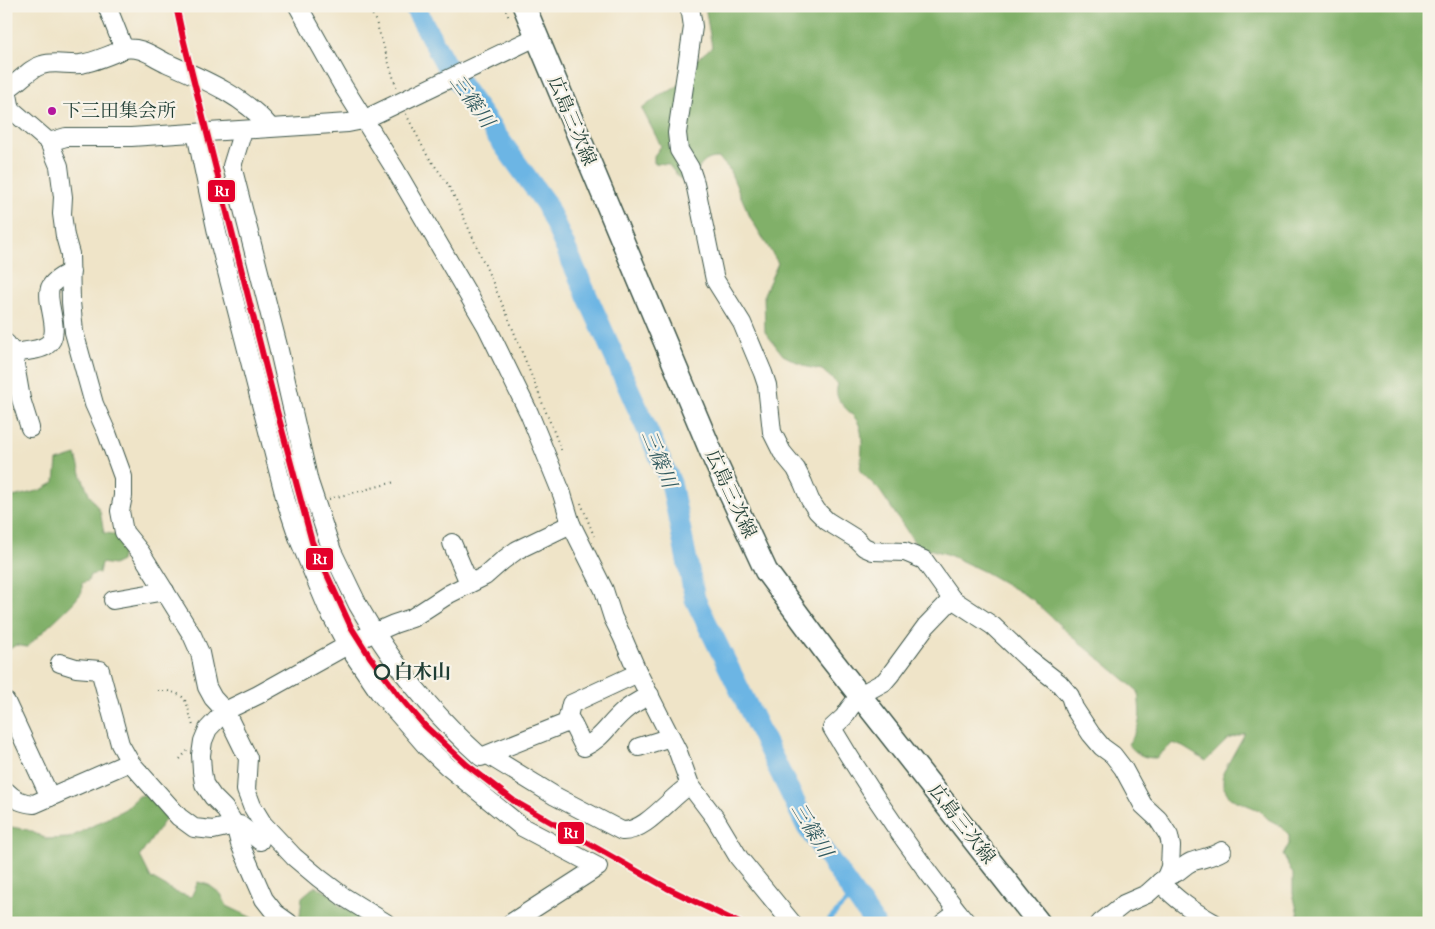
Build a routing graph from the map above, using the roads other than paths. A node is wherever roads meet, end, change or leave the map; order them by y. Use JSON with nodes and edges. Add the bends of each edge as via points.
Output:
{"nodes":[{"id":1,"x":107,"y":6,"type":"edge"},
{"id":2,"x":298,"y":6,"type":"edge"},
{"id":3,"x":524,"y":6,"type":"edge"},
{"id":4,"x":688,"y":6,"type":"edge"},
{"id":5,"x":526,"y":41,"type":"junction"},
{"id":6,"x":124,"y":49,"type":"junction"},
{"id":7,"x":7,"y":87,"type":"edge"},
{"id":8,"x":363,"y":120,"type":"junction"},
{"id":9,"x":270,"y":127,"type":"junction"},
{"id":10,"x":243,"y":130,"type":"junction"},
{"id":11,"x":196,"y":133,"type":"junction"},
{"id":12,"x":49,"y":142,"type":"junction"},
{"id":13,"x":71,"y":272,"type":"junction"},
{"id":14,"x":10,"y":348,"type":"edge"},
{"id":15,"x":12,"y":381,"type":"edge"},
{"id":16,"x":30,"y":428,"type":"dead end"},
{"id":17,"x":571,"y":524,"type":"junction"},
{"id":18,"x":452,"y":543,"type":"dead end"},
{"id":19,"x":470,"y":583,"type":"junction"},
{"id":20,"x":165,"y":591,"type":"junction"},
{"id":21,"x":952,"y":599,"type":"junction"},
{"id":22,"x":113,"y":600,"type":"dead end"},
{"id":23,"x":377,"y":636,"type":"junction"},
{"id":24,"x":347,"y":645,"type":"junction"},
{"id":25,"x":60,"y":663,"type":"dead end"},
{"id":26,"x":638,"y":672,"type":"junction"},
{"id":27,"x":650,"y":695,"type":"junction"},
{"id":28,"x":860,"y":695,"type":"junction"},
{"id":29,"x":6,"y":702,"type":"edge"},
{"id":30,"x":225,"y":711,"type":"junction"},
{"id":31,"x":571,"y":721,"type":"junction"},
{"id":32,"x":671,"y":737,"type":"junction"},
{"id":33,"x":639,"y":747,"type":"dead end"},
{"id":34,"x":488,"y":755,"type":"junction"},
{"id":35,"x":130,"y":762,"type":"junction"},
{"id":36,"x":690,"y":785,"type":"junction"},
{"id":37,"x":6,"y":791,"type":"edge"},
{"id":38,"x":50,"y":797,"type":"junction"},
{"id":39,"x":235,"y":825,"type":"junction"},
{"id":40,"x":260,"y":841,"type":"dead end"},
{"id":41,"x":1222,"y":851,"type":"dead end"},
{"id":42,"x":1163,"y":879,"type":"junction"},
{"id":43,"x":955,"y":918,"type":"edge"},
{"id":44,"x":289,"y":923,"type":"edge"},
{"id":45,"x":386,"y":923,"type":"edge"},
{"id":46,"x":511,"y":923,"type":"edge"},
{"id":47,"x":792,"y":923,"type":"edge"},
{"id":48,"x":1038,"y":923,"type":"edge"},
{"id":49,"x":1100,"y":923,"type":"edge"},
{"id":50,"x":1214,"y":923,"type":"edge"}],
"edges":[{"from":1,"to":6,"type":"street"},
{"from":2,"to":8,"type":"street"},
{"from":3,"to":5,"type":"main road","name":"広島三次線"},
{"from":4,"to":21,"type":"street","via":[[693,27],[677,142],[695,183],[715,280],[750,339],[767,385],[772,432],[796,469],[817,511],[827,521],[873,551],[905,552],[924,560]]},
{"from":5,"to":8,"type":"street"},
{"from":5,"to":28,"type":"main road","name":"広島三次線","via":[[766,571]]},
{"from":6,"to":7,"type":"street","via":[[79,64],[40,65]]},
{"from":6,"to":9,"type":"street","via":[[144,51],[201,78],[261,116]]},
{"from":7,"to":12,"type":"street","via":[[12,110]]},
{"from":8,"to":9,"type":"street"},
{"from":8,"to":17,"type":"street","via":[[487,327],[530,413]]},
{"from":9,"to":10,"type":"street"},
{"from":10,"to":11,"type":"street"},
{"from":10,"to":23,"type":"street","via":[[232,166],[309,482],[332,551]]},
{"from":11,"to":12,"type":"street","via":[[66,137]]},
{"from":11,"to":24,"type":"street","via":[[217,233],[286,501],[311,571]]},
{"from":12,"to":13,"type":"street","via":[[59,166],[64,236]]},
{"from":13,"to":14,"type":"street","via":[[50,288],[54,332],[47,346]]},
{"from":13,"to":20,"type":"street","via":[[74,332],[94,404],[123,477],[124,496],[120,511],[124,532]]},
{"from":14,"to":15,"type":"street"},
{"from":15,"to":16,"type":"street"},
{"from":17,"to":19,"type":"street","via":[[517,550],[485,576]]},
{"from":17,"to":26,"type":"street","via":[[604,590]]},
{"from":18,"to":19,"type":"street"},
{"from":19,"to":23,"type":"street"},
{"from":20,"to":22,"type":"street"},
{"from":20,"to":30,"type":"street","via":[[192,635],[213,698]]},
{"from":21,"to":28,"type":"street","via":[[926,626],[884,682]]},
{"from":21,"to":42,"type":"street","via":[[992,626],[1070,696],[1091,734],[1114,755],[1143,805],[1169,836],[1170,867]]},
{"from":23,"to":24,"type":"street"},
{"from":23,"to":34,"type":"street","via":[[408,681],[437,715],[481,757]]},
{"from":24,"to":30,"type":"street"},
{"from":24,"to":46,"type":"street","via":[[390,704],[447,766],[522,827],[598,867]]},
{"from":25,"to":35,"type":"street","via":[[100,670],[120,744]]},
{"from":26,"to":27,"type":"street"},
{"from":26,"to":31,"type":"street","via":[[571,704],[568,717]]},
{"from":27,"to":31,"type":"street","via":[[629,707],[602,736],[584,747]]},
{"from":27,"to":32,"type":"street"},
{"from":28,"to":43,"type":"street","via":[[832,728]]},
{"from":28,"to":48,"type":"main road","name":"広島三次線"},
{"from":29,"to":38,"type":"street"},
{"from":30,"to":39,"type":"street","via":[[208,729],[203,741],[202,771],[204,784]]},
{"from":30,"to":45,"type":"street","via":[[248,758],[246,790],[263,824],[319,878]]},
{"from":31,"to":34,"type":"street"},
{"from":32,"to":33,"type":"street"},
{"from":32,"to":36,"type":"street"},
{"from":34,"to":36,"type":"street","via":[[542,789],[628,831],[650,819]]},
{"from":35,"to":38,"type":"street"},
{"from":35,"to":39,"type":"street","via":[[179,817],[194,828],[213,830]]},
{"from":36,"to":47,"type":"street","via":[[739,858]]},
{"from":37,"to":38,"type":"street","via":[[24,803],[34,804]]},
{"from":39,"to":40,"type":"street","via":[[240,825]]},
{"from":39,"to":44,"type":"street","via":[[264,899]]},
{"from":41,"to":42,"type":"street","via":[[1190,863]]},
{"from":42,"to":49,"type":"street","via":[[1147,894],[1124,904]]},
{"from":42,"to":50,"type":"street","via":[[1170,894]]}]}
